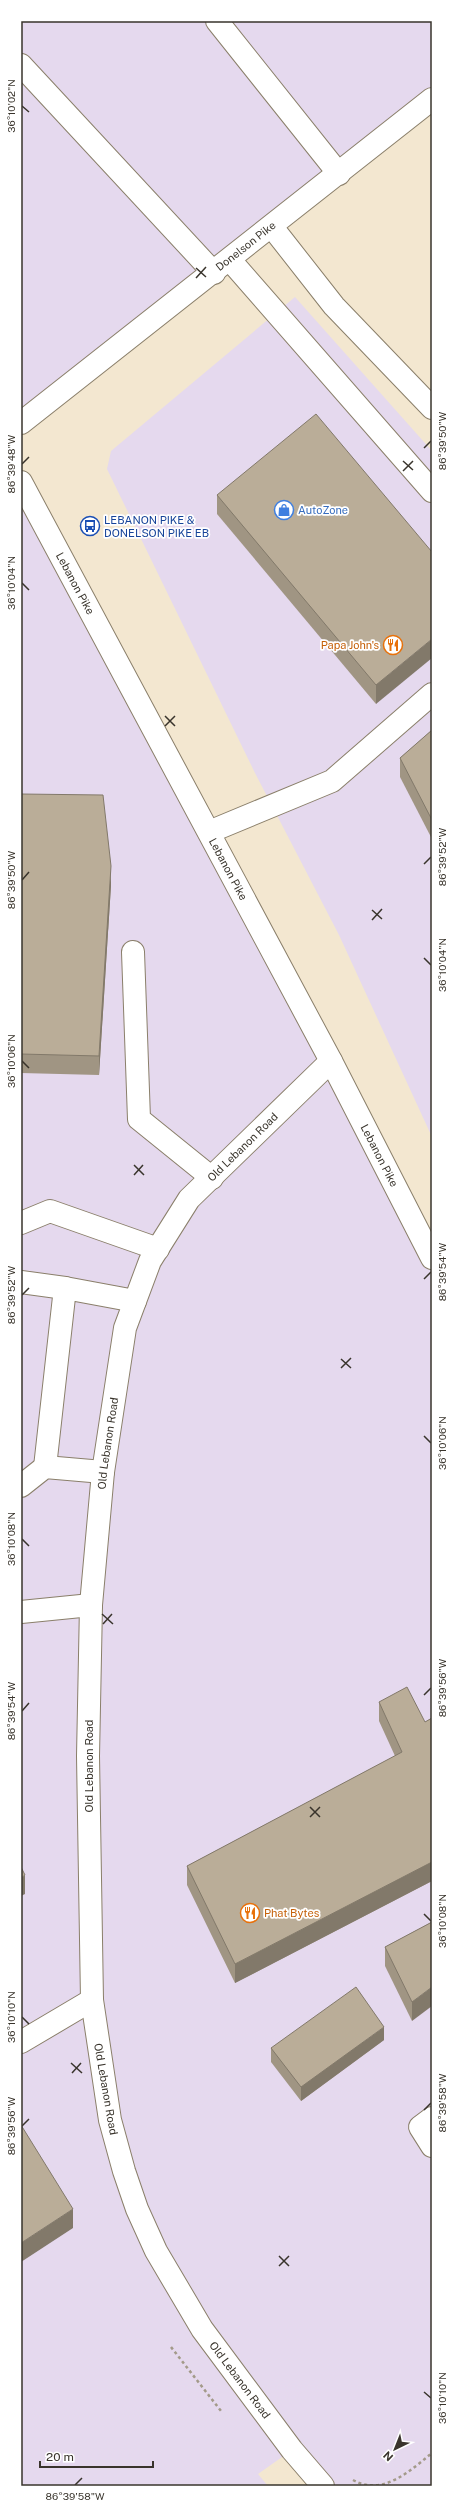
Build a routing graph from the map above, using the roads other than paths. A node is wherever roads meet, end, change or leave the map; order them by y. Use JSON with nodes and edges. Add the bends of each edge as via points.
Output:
{"nodes":[{"id":1,"x":217,"y":21,"type":"edge"},
{"id":2,"x":21,"y":65,"type":"edge"},
{"id":3,"x":432,"y":99,"type":"edge"},
{"id":4,"x":339,"y":174,"type":"junction"},
{"id":5,"x":272,"y":227,"type":"junction"},
{"id":6,"x":222,"y":266,"type":"junction"},
{"id":7,"x":432,"y":408,"type":"edge"},
{"id":8,"x":21,"y":423,"type":"edge"},
{"id":9,"x":21,"y":482,"type":"edge"},
{"id":10,"x":432,"y":491,"type":"edge"},
{"id":11,"x":432,"y":694,"type":"edge"},
{"id":12,"x":208,"y":832,"type":"junction"},
{"id":13,"x":133,"y":952,"type":"dead end"},
{"id":14,"x":331,"y":1061,"type":"junction"},
{"id":15,"x":212,"y":1178,"type":"junction"},
{"id":16,"x":21,"y":1224,"type":"edge"},
{"id":17,"x":158,"y":1249,"type":"junction"},
{"id":18,"x":432,"y":1258,"type":"edge"},
{"id":19,"x":21,"y":1282,"type":"edge"},
{"id":20,"x":65,"y":1288,"type":"junction"},
{"id":21,"x":135,"y":1301,"type":"junction"},
{"id":22,"x":45,"y":1467,"type":"junction"},
{"id":23,"x":103,"y":1472,"type":"junction"},
{"id":24,"x":21,"y":1486,"type":"edge"},
{"id":25,"x":91,"y":1604,"type":"junction"},
{"id":26,"x":21,"y":1612,"type":"edge"},
{"id":27,"x":92,"y":2000,"type":"junction"},
{"id":28,"x":21,"y":2042,"type":"edge"},
{"id":29,"x":432,"y":2118,"type":"edge"},
{"id":30,"x":432,"y":2146,"type":"edge"},
{"id":31,"x":323,"y":2486,"type":"edge"}],
"edges":[{"from":1,"to":4,"type":"street"},
{"from":2,"to":6,"type":"street"},
{"from":3,"to":4,"type":"street","name":"Donelson Pike"},
{"from":4,"to":5,"type":"street","name":"Donelson Pike"},
{"from":5,"to":6,"type":"street","name":"Donelson Pike"},
{"from":5,"to":7,"type":"street","via":[[334,306]]},
{"from":6,"to":8,"type":"street","name":"Donelson Pike"},
{"from":6,"to":10,"type":"street"},
{"from":9,"to":12,"type":"street","name":"Lebanon Pike"},
{"from":11,"to":12,"type":"street","via":[[332,781]]},
{"from":12,"to":14,"type":"street","name":"Lebanon Pike"},
{"from":13,"to":15,"type":"street","via":[[139,1119]]},
{"from":14,"to":15,"type":"street","name":"Old Lebanon Road"},
{"from":14,"to":18,"type":"street","name":"Lebanon Pike"},
{"from":15,"to":17,"type":"street","name":"Old Lebanon Road","via":[[190,1199]]},
{"from":16,"to":17,"type":"street","via":[[50,1211]]},
{"from":17,"to":21,"type":"street","name":"Old Lebanon Road","via":[[150,1261]]},
{"from":19,"to":20,"type":"street"},
{"from":20,"to":21,"type":"street"},
{"from":20,"to":22,"type":"street"},
{"from":21,"to":23,"type":"street","name":"Old Lebanon Road","via":[[125,1328]]},
{"from":22,"to":23,"type":"street"},
{"from":22,"to":24,"type":"street"},
{"from":23,"to":25,"type":"street","name":"Old Lebanon Road"},
{"from":25,"to":26,"type":"street"},
{"from":25,"to":27,"type":"street","name":"Old Lebanon Road","via":[[88,1756]]},
{"from":27,"to":28,"type":"street"},
{"from":27,"to":31,"type":"street","name":"Old Lebanon Road","via":[[110,2120],[137,2209],[156,2251],[202,2329],[292,2450]]},
{"from":29,"to":30,"type":"street","via":[[420,2127]]}]}
